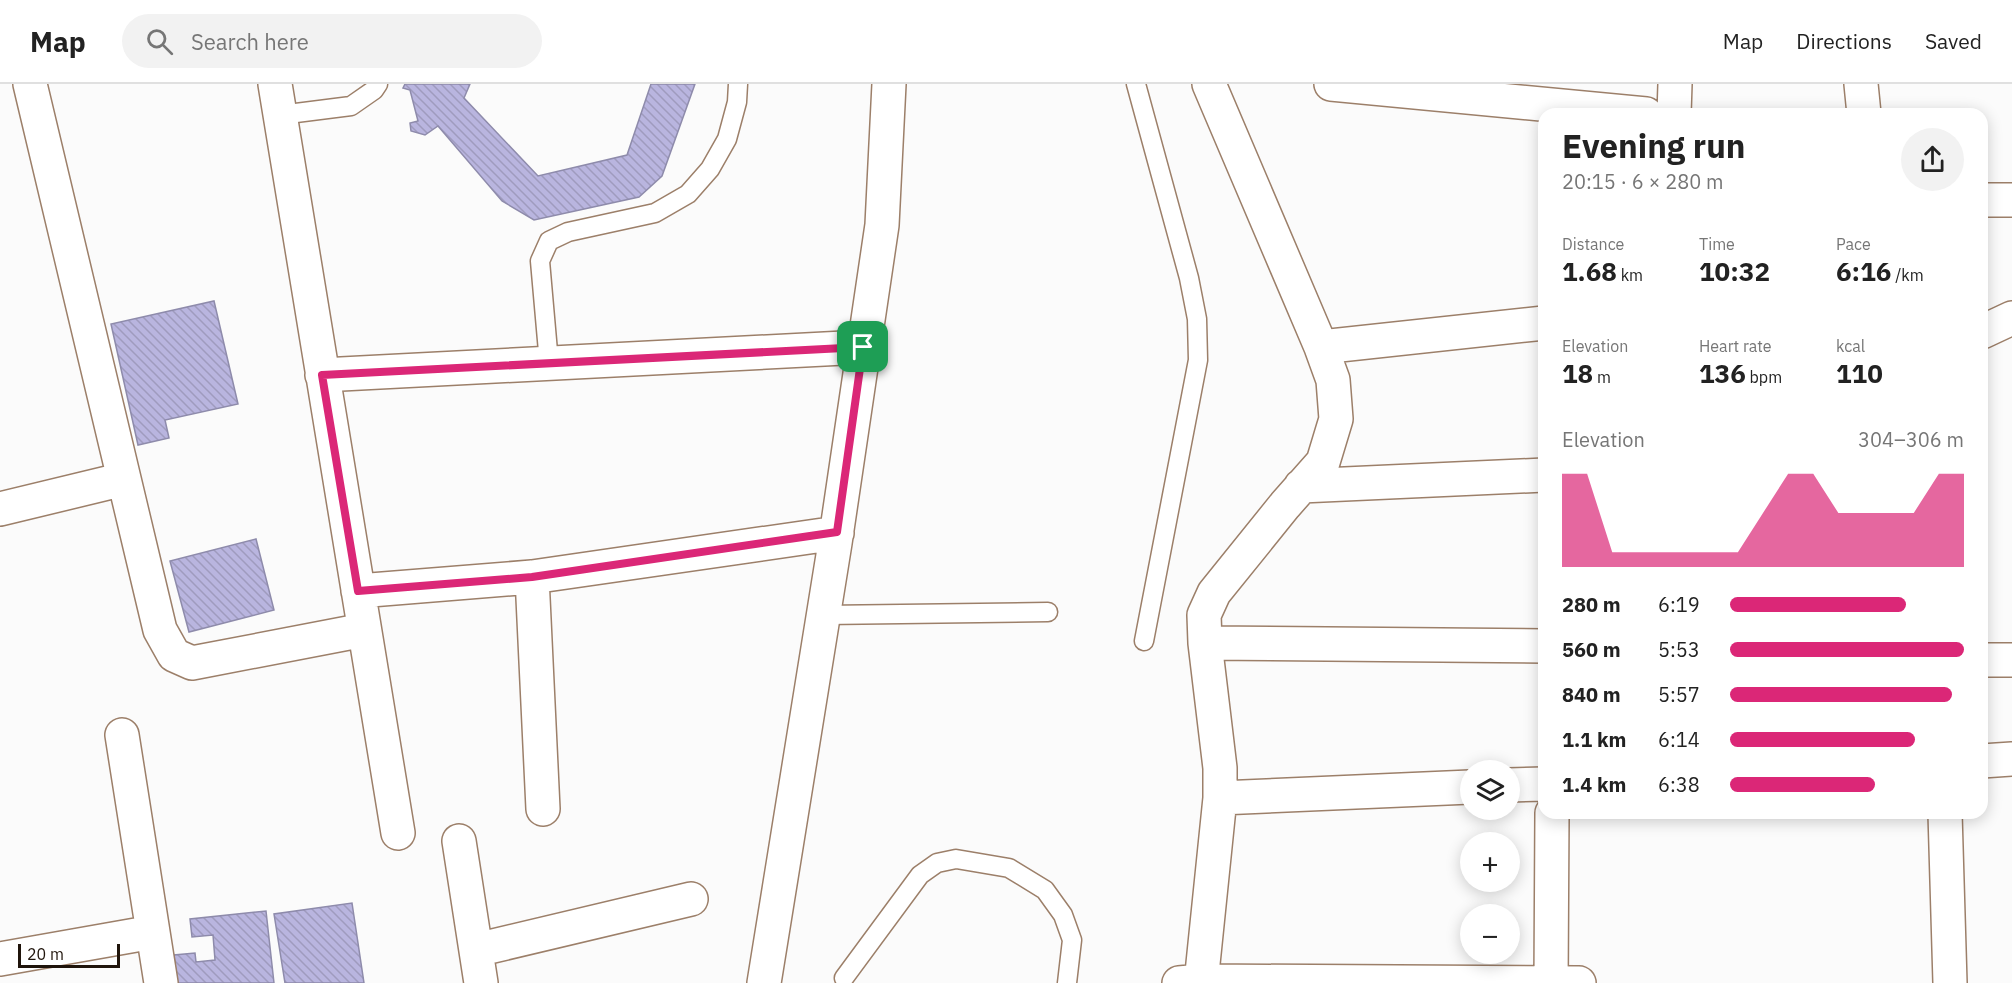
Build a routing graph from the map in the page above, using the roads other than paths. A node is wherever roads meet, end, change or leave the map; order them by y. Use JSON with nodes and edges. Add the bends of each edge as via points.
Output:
{"nodes":[{"id":1,"x":30,"y":84,"type":"edge"},
{"id":2,"x":378,"y":84,"type":"edge"},
{"id":3,"x":738,"y":84,"type":"edge"},
{"id":4,"x":889,"y":84,"type":"edge"},
{"id":5,"x":1136,"y":84,"type":"edge"},
{"id":6,"x":1209,"y":84,"type":"edge"},
{"id":7,"x":1331,"y":84,"type":"edge"},
{"id":8,"x":1675,"y":84,"type":"edge"},
{"id":9,"x":1861,"y":84,"type":"edge"},
{"id":10,"x":277,"y":99,"type":"edge"},
{"id":11,"x":1583,"y":108,"type":"edge"},
{"id":12,"x":1674,"y":108,"type":"edge"},
{"id":13,"x":1863,"y":108,"type":"edge"},
{"id":14,"x":1988,"y":200,"type":"edge"},
{"id":15,"x":2012,"y":200,"type":"edge"},
{"id":16,"x":2012,"y":318,"type":"edge"},
{"id":17,"x":1538,"y":324,"type":"edge"},
{"id":18,"x":1988,"y":329,"type":"edge"},
{"id":19,"x":863,"y":347,"type":"junction"},
{"id":20,"x":1321,"y":347,"type":"junction"},
{"id":21,"x":549,"y":363,"type":"junction"},
{"id":22,"x":322,"y":375,"type":"junction"},
{"id":23,"x":1538,"y":475,"type":"edge"},
{"id":24,"x":124,"y":479,"type":"junction"},
{"id":25,"x":1301,"y":486,"type":"junction"},
{"id":26,"x":0,"y":509,"type":"edge"},
{"id":27,"x":837,"y":532,"type":"junction"},
{"id":28,"x":532,"y":577,"type":"junction"},
{"id":29,"x":358,"y":591,"type":"junction"},
{"id":30,"x":1048,"y":612,"type":"dead end"},
{"id":31,"x":824,"y":615,"type":"junction"},
{"id":32,"x":364,"y":630,"type":"junction"},
{"id":33,"x":1144,"y":641,"type":"dead end"},
{"id":34,"x":1205,"y":643,"type":"junction"},
{"id":35,"x":1538,"y":646,"type":"edge"},
{"id":36,"x":1988,"y":660,"type":"edge"},
{"id":37,"x":2012,"y":660,"type":"edge"},
{"id":38,"x":122,"y":735,"type":"dead end"},
{"id":39,"x":2012,"y":759,"type":"edge"},
{"id":40,"x":1988,"y":760,"type":"edge"},
{"id":41,"x":1538,"y":784,"type":"edge"},
{"id":42,"x":1520,"y":785,"type":"edge"},
{"id":43,"x":1460,"y":787,"type":"edge"},
{"id":44,"x":1220,"y":798,"type":"junction"},
{"id":45,"x":543,"y":809,"type":"dead end"},
{"id":46,"x":1552,"y":819,"type":"edge"},
{"id":47,"x":1945,"y":819,"type":"edge"},
{"id":48,"x":398,"y":833,"type":"dead end"},
{"id":49,"x":459,"y":841,"type":"dead end"},
{"id":50,"x":691,"y":898,"type":"dead end"},
{"id":51,"x":153,"y":932,"type":"junction"},
{"id":52,"x":476,"y":950,"type":"junction"},
{"id":53,"x":0,"y":959,"type":"edge"},
{"id":54,"x":844,"y":978,"type":"dead end"},
{"id":55,"x":1193,"y":982,"type":"edge"},
{"id":56,"x":161,"y":983,"type":"edge"},
{"id":57,"x":481,"y":983,"type":"edge"},
{"id":58,"x":764,"y":983,"type":"edge"},
{"id":59,"x":1067,"y":983,"type":"edge"},
{"id":60,"x":1551,"y":983,"type":"edge"},
{"id":61,"x":1580,"y":983,"type":"edge"},
{"id":62,"x":1950,"y":983,"type":"edge"}],
"edges":[{"from":1,"to":24,"type":"street"},
{"from":2,"to":10,"type":"lane","via":[[351,106]]},
{"from":3,"to":21,"type":"lane","via":[[727,139],[710,169],[688,194],[655,213],[568,232],[549,241],[540,261]]},
{"from":4,"to":19,"type":"street","via":[[882,225]]},
{"from":5,"to":33,"type":"lane","via":[[1190,278],[1198,360]]},
{"from":6,"to":20,"type":"street"},
{"from":7,"to":11,"type":"street"},
{"from":8,"to":12,"type":"street"},
{"from":9,"to":13,"type":"street"},
{"from":10,"to":22,"type":"street"},
{"from":14,"to":15,"type":"street"},
{"from":16,"to":18,"type":"street"},
{"from":17,"to":20,"type":"street"},
{"from":19,"to":21,"type":"street"},
{"from":19,"to":27,"type":"street"},
{"from":20,"to":25,"type":"street","via":[[1333,380],[1336,419],[1323,462]]},
{"from":21,"to":22,"type":"street"},
{"from":22,"to":29,"type":"street"},
{"from":23,"to":25,"type":"street"},
{"from":24,"to":26,"type":"street"},
{"from":24,"to":32,"type":"street","via":[[160,630],[174,655],[192,663]]},
{"from":25,"to":34,"type":"street","via":[[1214,593],[1204,615]]},
{"from":27,"to":28,"type":"street"},
{"from":27,"to":31,"type":"street"},
{"from":28,"to":29,"type":"street"},
{"from":28,"to":45,"type":"street"},
{"from":29,"to":32,"type":"street"},
{"from":30,"to":31,"type":"lane"},
{"from":31,"to":58,"type":"street"},
{"from":32,"to":48,"type":"street"},
{"from":34,"to":35,"type":"street"},
{"from":34,"to":44,"type":"street"},
{"from":36,"to":37,"type":"street"},
{"from":38,"to":51,"type":"street"},
{"from":39,"to":40,"type":"street"},
{"from":41,"to":42,"type":"street"},
{"from":43,"to":44,"type":"street"},
{"from":44,"to":55,"type":"street"},
{"from":46,"to":60,"type":"street"},
{"from":47,"to":62,"type":"street"},
{"from":49,"to":52,"type":"street"},
{"from":50,"to":52,"type":"street"},
{"from":51,"to":53,"type":"street"},
{"from":51,"to":56,"type":"street"},
{"from":52,"to":57,"type":"street"},
{"from":54,"to":59,"type":"lane","via":[[920,875],[937,863],[956,859],[1009,868],[1045,890],[1063,915],[1072,940]]},
{"from":55,"to":60,"type":"street"},
{"from":60,"to":61,"type":"street"}]}
